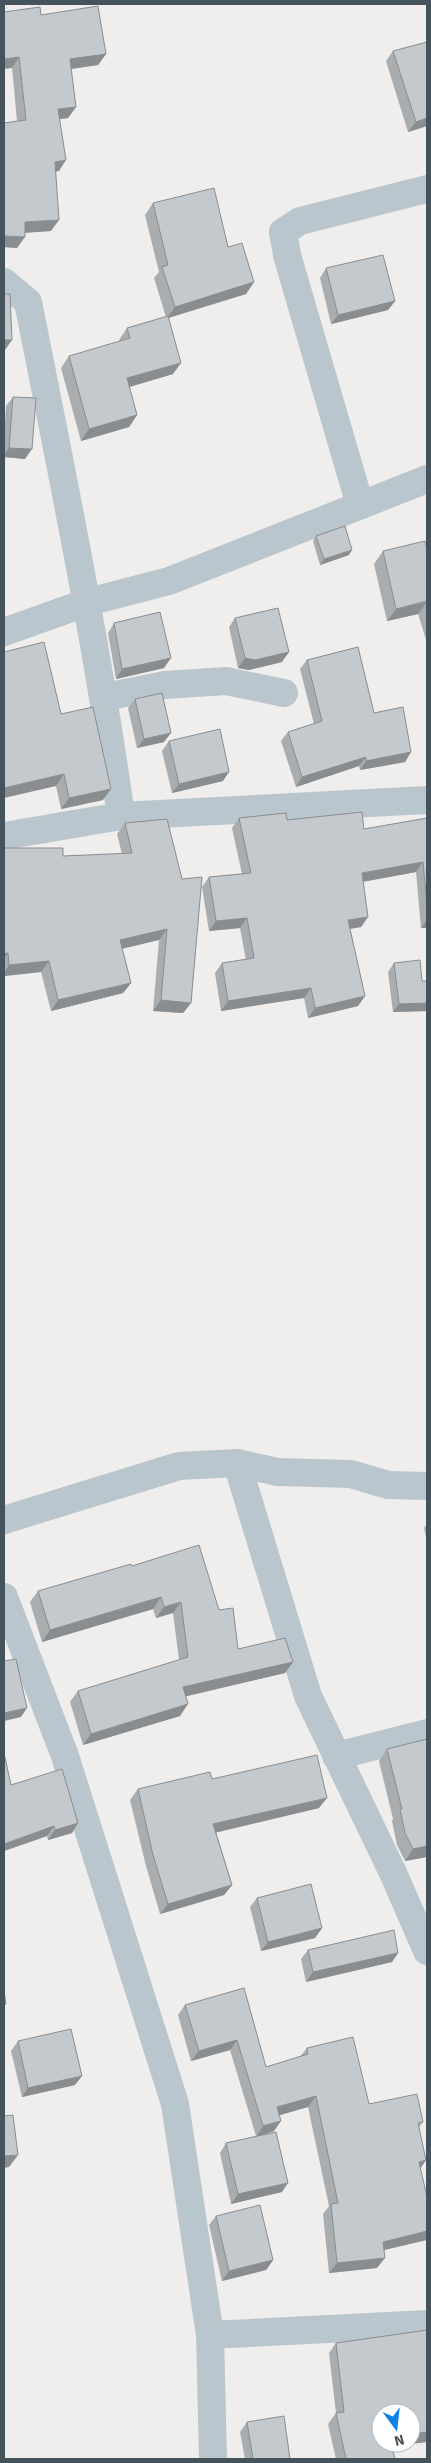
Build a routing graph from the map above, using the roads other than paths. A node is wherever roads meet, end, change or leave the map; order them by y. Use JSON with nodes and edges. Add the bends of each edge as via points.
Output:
{"nodes":[{"id":1,"x":427,"y":189,"type":"edge"},
{"id":2,"x":4,"y":282,"type":"edge"},
{"id":3,"x":427,"y":479,"type":"edge"},
{"id":4,"x":360,"y":505,"type":"junction"},
{"id":5,"x":88,"y":602,"type":"junction"},
{"id":6,"x":4,"y":632,"type":"edge"},
{"id":7,"x":284,"y":693,"type":"dead end"},
{"id":8,"x":105,"y":697,"type":"junction"},
{"id":9,"x":427,"y":800,"type":"edge"},
{"id":10,"x":121,"y":816,"type":"junction"},
{"id":11,"x":4,"y":836,"type":"edge"},
{"id":12,"x":237,"y":1463,"type":"junction"},
{"id":13,"x":427,"y":1486,"type":"edge"},
{"id":14,"x":4,"y":1520,"type":"edge"},
{"id":15,"x":4,"y":1597,"type":"edge"},
{"id":16,"x":427,"y":1733,"type":"edge"},
{"id":17,"x":336,"y":1756,"type":"junction"},
{"id":18,"x":427,"y":1950,"type":"edge"},
{"id":19,"x":427,"y":2324,"type":"edge"},
{"id":20,"x":210,"y":2335,"type":"junction"},
{"id":21,"x":213,"y":2459,"type":"edge"}],
"edges":[{"from":1,"to":4,"type":"street","via":[[300,221],[283,232]]},
{"from":2,"to":5,"type":"street","via":[[28,302]]},
{"from":3,"to":4,"type":"street"},
{"from":4,"to":5,"type":"street","via":[[169,581]]},
{"from":5,"to":6,"type":"street"},
{"from":5,"to":8,"type":"street"},
{"from":7,"to":8,"type":"street","via":[[226,681],[165,685]]},
{"from":8,"to":10,"type":"street"},
{"from":9,"to":10,"type":"street"},
{"from":10,"to":11,"type":"street"},
{"from":12,"to":13,"type":"street","via":[[278,1472],[351,1474],[388,1485]]},
{"from":12,"to":14,"type":"street","via":[[179,1466]]},
{"from":12,"to":17,"type":"street","via":[[308,1696]]},
{"from":15,"to":20,"type":"street","via":[[64,1756],[175,2104]]},
{"from":16,"to":17,"type":"street"},
{"from":17,"to":18,"type":"street"},
{"from":19,"to":20,"type":"street"},
{"from":20,"to":21,"type":"street"}]}
